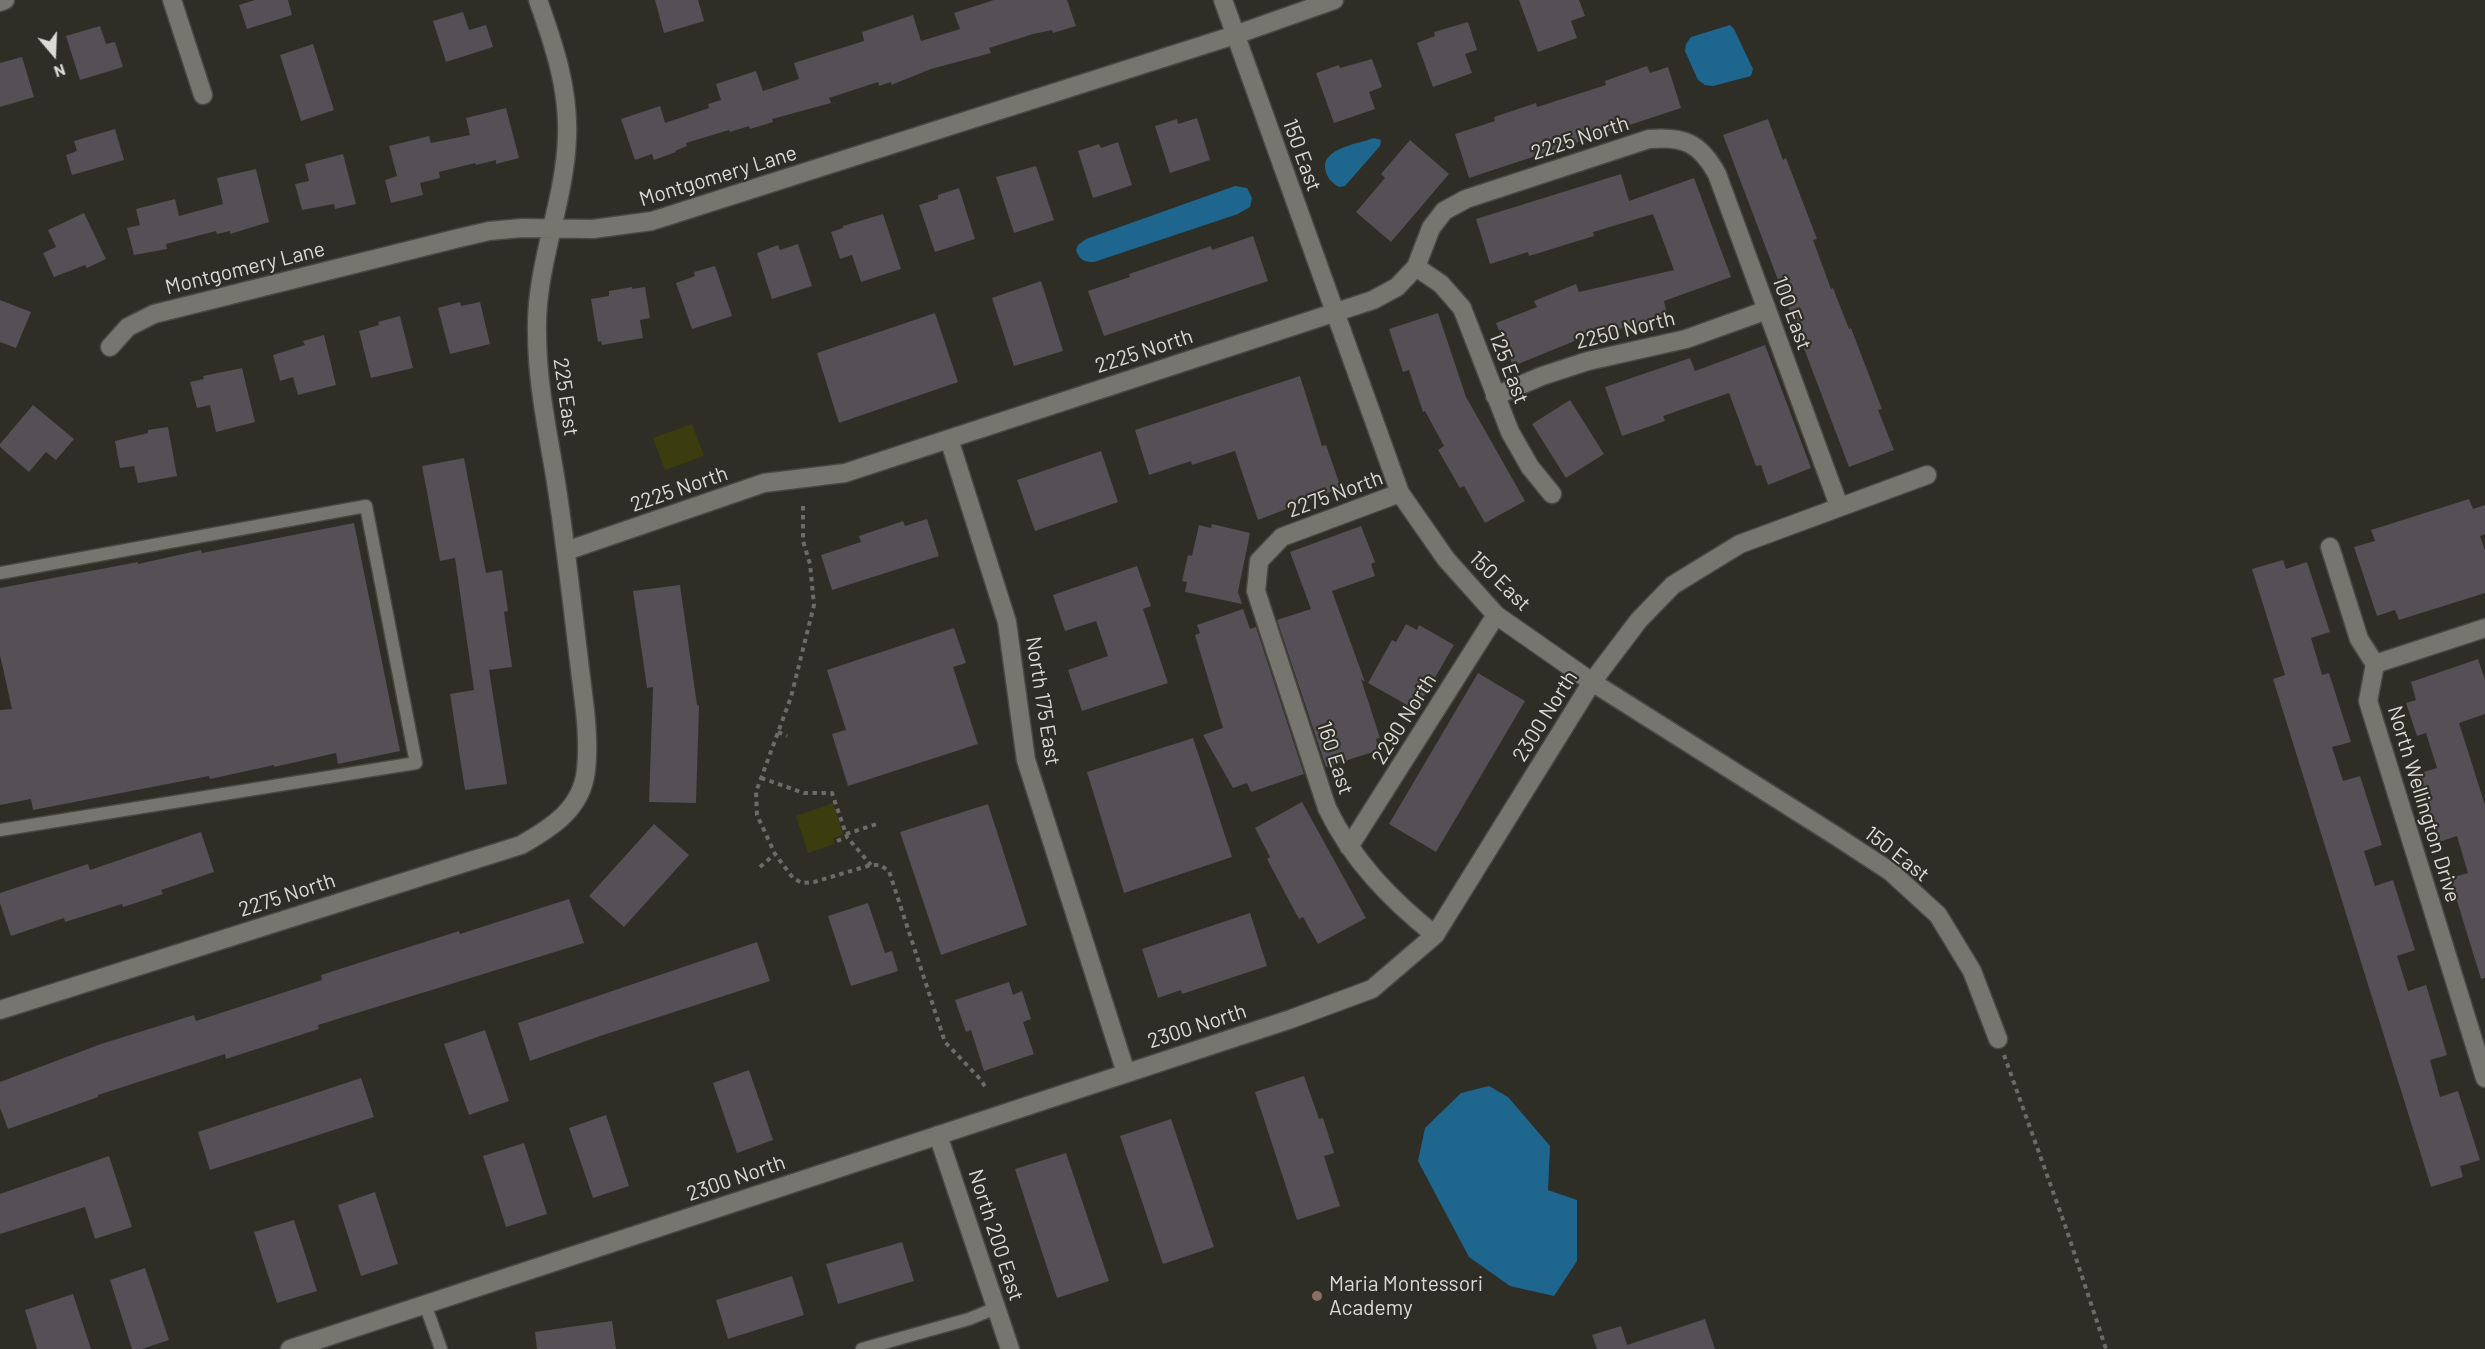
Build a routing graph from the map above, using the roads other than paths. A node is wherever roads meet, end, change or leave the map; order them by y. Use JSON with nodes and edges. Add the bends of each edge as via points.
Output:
{"nodes":[{"id":1,"x":5,"y":0,"type":"edge"},
{"id":2,"x":172,"y":0,"type":"edge"},
{"id":3,"x":538,"y":0,"type":"edge"},
{"id":4,"x":1223,"y":0,"type":"edge"},
{"id":5,"x":1335,"y":0,"type":"edge"},
{"id":6,"x":0,"y":2,"type":"edge"},
{"id":7,"x":1235,"y":35,"type":"junction"},
{"id":8,"x":203,"y":95,"type":"dead end"},
{"id":9,"x":1691,"y":143,"type":"joint"},
{"id":10,"x":551,"y":228,"type":"junction"},
{"id":11,"x":1416,"y":267,"type":"junction"},
{"id":12,"x":1767,"y":310,"type":"junction"},
{"id":13,"x":1335,"y":312,"type":"junction"},
{"id":14,"x":111,"y":347,"type":"dead end"},
{"id":15,"x":1495,"y":396,"type":"junction"},
{"id":16,"x":949,"y":439,"type":"junction"},
{"id":17,"x":1927,"y":475,"type":"dead end"},
{"id":18,"x":1400,"y":493,"type":"junction"},
{"id":19,"x":1552,"y":494,"type":"dead end"},
{"id":20,"x":1839,"y":506,"type":"junction"},
{"id":21,"x":2330,"y":547,"type":"dead end"},
{"id":22,"x":566,"y":551,"type":"junction"},
{"id":23,"x":1259,"y":561,"type":"joint"},
{"id":24,"x":0,"y":573,"type":"edge"},
{"id":25,"x":1496,"y":615,"type":"junction"},
{"id":26,"x":2485,"y":628,"type":"edge"},
{"id":27,"x":2375,"y":664,"type":"junction"},
{"id":28,"x":1592,"y":682,"type":"junction"},
{"id":29,"x":575,"y":802,"type":"joint"},
{"id":30,"x":0,"y":830,"type":"edge"},
{"id":31,"x":1349,"y":847,"type":"junction"},
{"id":32,"x":1435,"y":935,"type":"junction"},
{"id":33,"x":0,"y":1010,"type":"edge"},
{"id":34,"x":1998,"y":1039,"type":"road end"},
{"id":35,"x":1126,"y":1073,"type":"junction"},
{"id":36,"x":2485,"y":1078,"type":"edge"},
{"id":37,"x":938,"y":1135,"type":"junction"},
{"id":38,"x":425,"y":1304,"type":"junction"},
{"id":39,"x":996,"y":1308,"type":"junction"},
{"id":40,"x":290,"y":1349,"type":"edge"},
{"id":41,"x":441,"y":1349,"type":"edge"},
{"id":42,"x":862,"y":1349,"type":"edge"},
{"id":43,"x":1010,"y":1349,"type":"edge"}],
"edges":[{"from":1,"to":6,"type":"street"},
{"from":2,"to":8,"type":"street"},
{"from":3,"to":10,"type":"street","name":"225 East","via":[[567,108],[564,166]]},
{"from":4,"to":7,"type":"street","name":"150 East"},
{"from":5,"to":7,"type":"street","name":"Montgomery Lane"},
{"from":7,"to":10,"type":"street","name":"Montgomery Lane","via":[[652,221],[593,230]]},
{"from":7,"to":13,"type":"street","name":"150 East"},
{"from":9,"to":11,"type":"street","name":"2225 North","via":[[1670,137],[1649,139],[1466,199],[1444,211],[1431,228]]},
{"from":9,"to":12,"type":"street","name":"100 East","via":[[1708,157],[1718,174]]},
{"from":10,"to":14,"type":"street","name":"Montgomery Lane","via":[[469,236],[154,314],[128,327]]},
{"from":10,"to":22,"type":"street","name":"225 East","via":[[539,284],[537,333],[541,387]]},
{"from":11,"to":13,"type":"street","name":"2225 North","via":[[1397,287],[1373,300]]},
{"from":11,"to":15,"type":"street","name":"125 East","via":[[1441,284],[1462,308]]},
{"from":12,"to":15,"type":"street","name":"2250 North","via":[[1686,339],[1588,361]]},
{"from":12,"to":20,"type":"street","name":"100 East"},
{"from":13,"to":16,"type":"street","name":"2225 North"},
{"from":13,"to":18,"type":"street","name":"150 East"},
{"from":15,"to":19,"type":"street","name":"125 East","via":[[1530,467]]},
{"from":16,"to":22,"type":"street","name":"2225 North","via":[[845,473],[764,483]]},
{"from":16,"to":35,"type":"street","name":"North 175 East","via":[[1007,622],[1026,760]]},
{"from":17,"to":20,"type":"street","name":"2300 North"},
{"from":18,"to":23,"type":"street","name":"2275 North","via":[[1282,537]]},
{"from":18,"to":25,"type":"street","name":"150 East","via":[[1446,559]]},
{"from":20,"to":28,"type":"street","name":"2300 North","via":[[1740,544],[1673,585],[1639,620]]},
{"from":21,"to":27,"type":"street","via":[[2359,639]]},
{"from":22,"to":29,"type":"street","name":"225 East","via":[[587,738],[586,772]]},
{"from":23,"to":31,"type":"street","name":"160 East","via":[[1256,591],[1327,808]]},
{"from":24,"to":30,"type":"lane","via":[[366,506],[416,763]]},
{"from":25,"to":28,"type":"street","name":"150 East"},
{"from":25,"to":31,"type":"street","name":"2290 North"},
{"from":26,"to":27,"type":"street"},
{"from":27,"to":36,"type":"street","name":"North Wellington Drive","via":[[2368,701]]},
{"from":28,"to":32,"type":"street","name":"2300 North"},
{"from":28,"to":34,"type":"street","name":"150 East","via":[[1891,872],[1938,915],[1972,971]]},
{"from":29,"to":33,"type":"street","name":"2275 North","via":[[553,826],[521,845]]},
{"from":31,"to":32,"type":"street","name":"160 East","via":[[1403,910]]},
{"from":32,"to":35,"type":"street","name":"2300 North","via":[[1372,989]]},
{"from":35,"to":37,"type":"street","name":"2300 North"},
{"from":37,"to":38,"type":"street","name":"2300 North"},
{"from":37,"to":39,"type":"street","name":"North 200 East"},
{"from":38,"to":40,"type":"street","name":"2300 North"},
{"from":38,"to":41,"type":"lane"},
{"from":39,"to":42,"type":"lane"},
{"from":39,"to":43,"type":"street","name":"North 200 East"}]}
